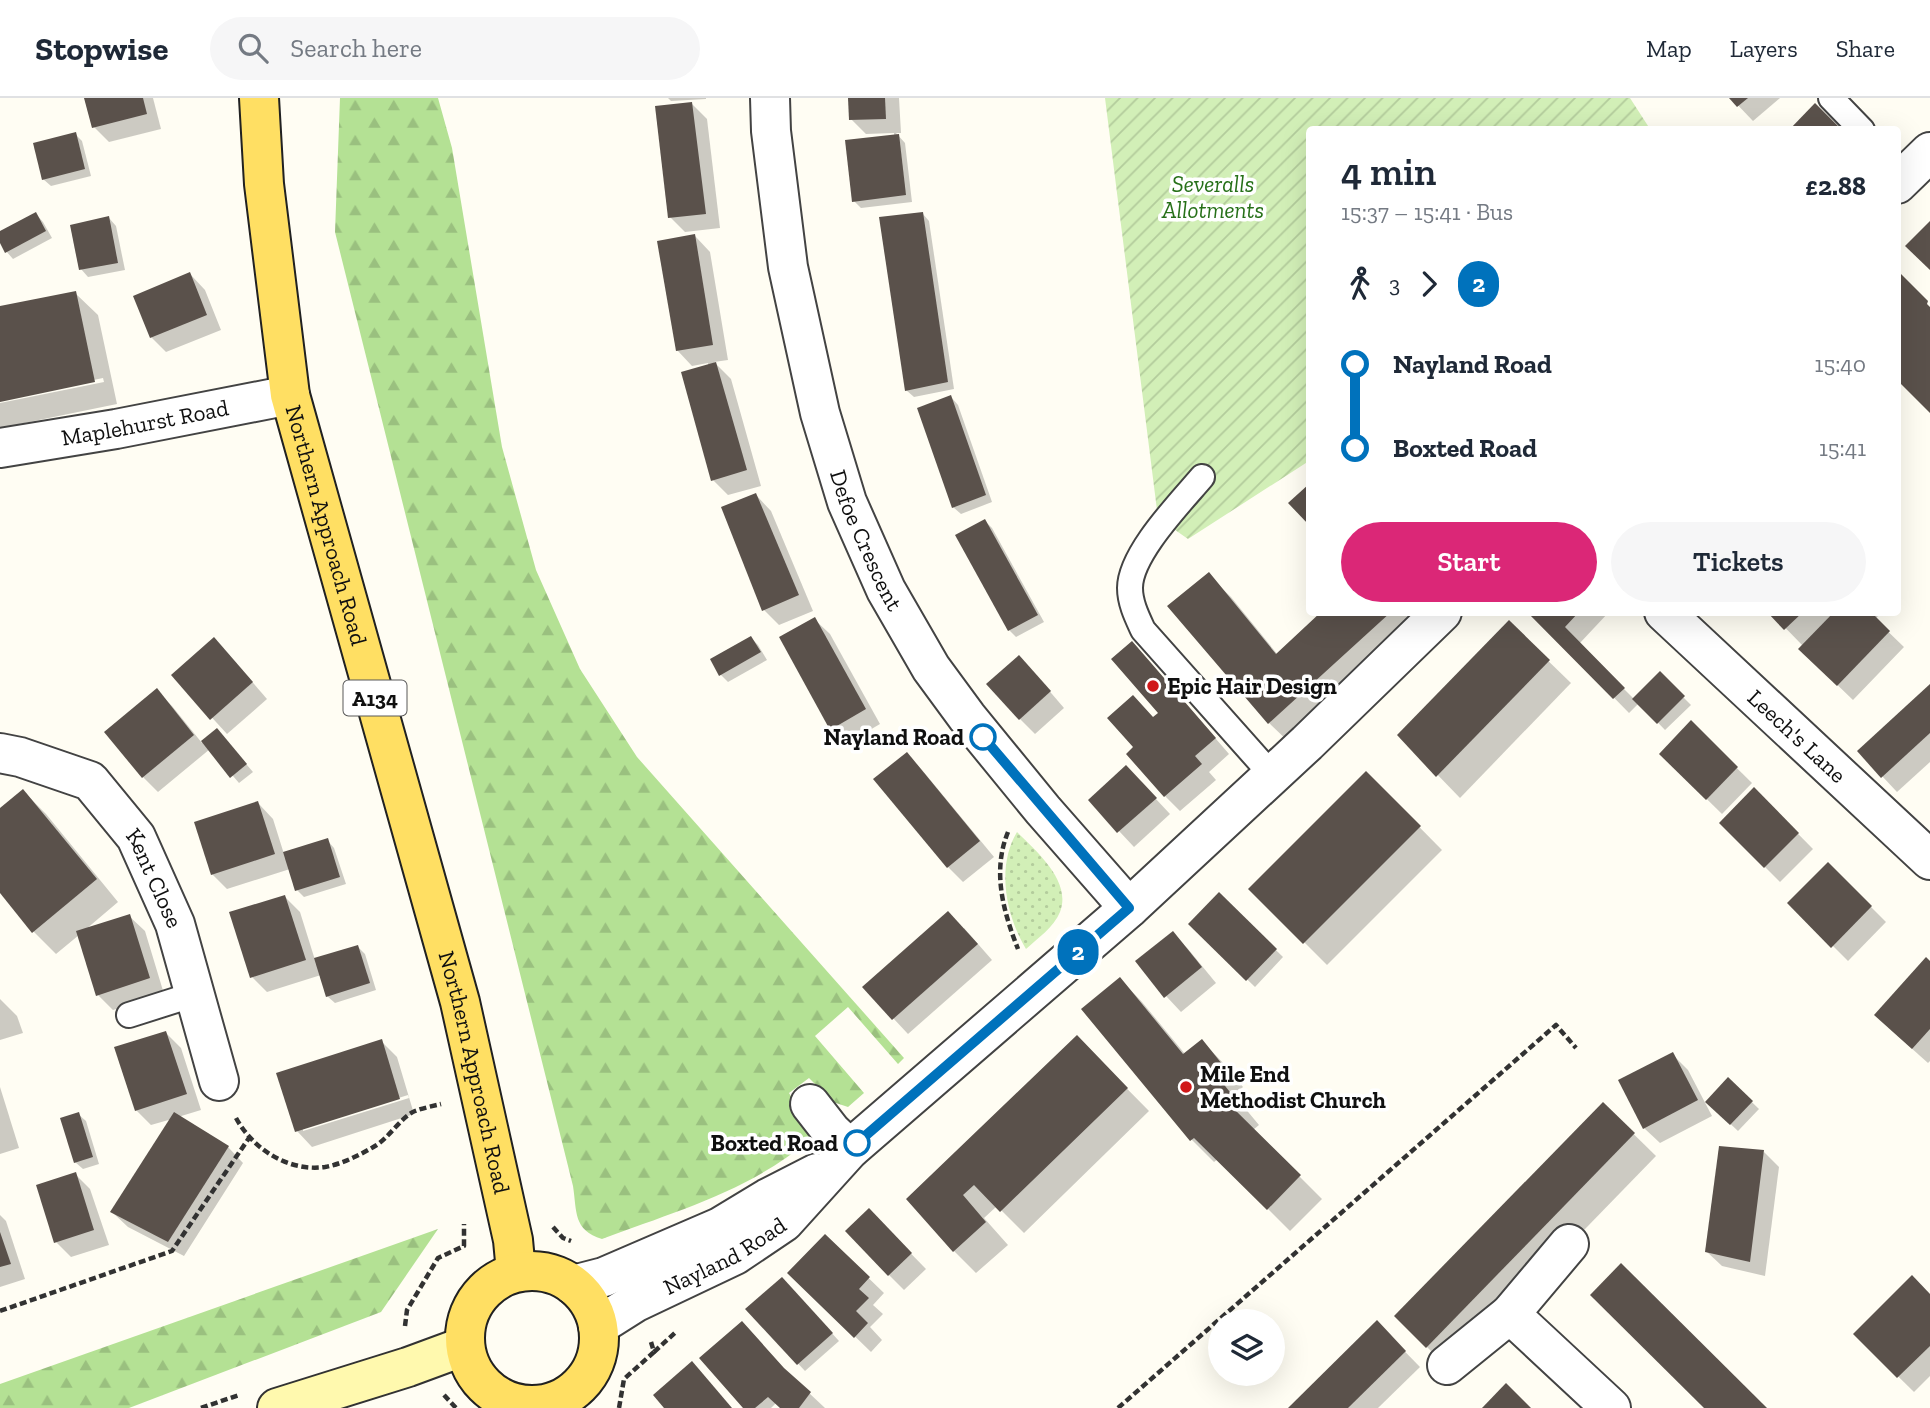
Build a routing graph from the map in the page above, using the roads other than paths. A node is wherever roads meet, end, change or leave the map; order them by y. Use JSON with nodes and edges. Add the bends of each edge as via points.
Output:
{"nodes":[{"id":1,"x":259,"y":98,"type":"edge"},
{"id":2,"x":770,"y":98,"type":"edge"},
{"id":3,"x":1831,"y":98,"type":"edge"},
{"id":4,"x":1858,"y":126,"type":"edge"},
{"id":5,"x":290,"y":395,"type":"junction"},
{"id":6,"x":0,"y":448,"type":"edge"},
{"id":7,"x":1202,"y":477,"type":"dead end"},
{"id":8,"x":1438,"y":616,"type":"edge"},
{"id":9,"x":1668,"y":616,"type":"edge"},
{"id":10,"x":0,"y":753,"type":"edge"},
{"id":11,"x":1272,"y":775,"type":"junction"},
{"id":12,"x":1930,"y":860,"type":"edge"},
{"id":13,"x":1129,"y":908,"type":"junction"},
{"id":14,"x":195,"y":994,"type":"junction"},
{"id":15,"x":129,"y":1014,"type":"dead end"},
{"id":16,"x":219,"y":1081,"type":"road end"},
{"id":17,"x":810,"y":1104,"type":"dead end"},
{"id":18,"x":842,"y":1157,"type":"junction"},
{"id":19,"x":1569,"y":1244,"type":"dead end"},
{"id":20,"x":516,"y":1272,"type":"junction"},
{"id":21,"x":573,"y":1285,"type":"junction"},
{"id":22,"x":1510,"y":1314,"type":"junction"},
{"id":23,"x":598,"y":1326,"type":"junction"},
{"id":24,"x":465,"y":1346,"type":"junction"},
{"id":25,"x":1447,"y":1365,"type":"dead end"},
{"id":26,"x":578,"y":1397,"type":"edge"},
{"id":27,"x":264,"y":1400,"type":"edge"},
{"id":28,"x":512,"y":1405,"type":"edge"},
{"id":29,"x":1611,"y":1408,"type":"edge"}],
"edges":[{"from":1,"to":5,"type":"main road","name":"Northern Approach Road","number":"A134","via":[[264,184]]},
{"from":2,"to":13,"type":"street","name":"Defoe Crescent","via":[[788,267],[820,413],[848,502],[886,590],[931,668],[967,718]]},
{"from":3,"to":4,"type":"lane"},
{"from":5,"to":6,"type":"street","name":"Maplehurst Road"},
{"from":5,"to":20,"type":"main road","name":"Northern Approach Road","number":"A134","via":[[460,1002]]},
{"from":7,"to":11,"type":"lane","via":[[1137,562],[1130,587],[1134,612],[1143,630]]},
{"from":8,"to":11,"type":"street","name":"Nayland Road"},
{"from":9,"to":12,"type":"street","name":"Leech's Lane"},
{"from":10,"to":14,"type":"street","name":"Kent Close","via":[[90,781],[136,837],[175,925]]},
{"from":11,"to":13,"type":"street","name":"Nayland Road"},
{"from":13,"to":18,"type":"street","name":"Nayland Road"},
{"from":14,"to":15,"type":"lane"},
{"from":14,"to":16,"type":"street","name":"Kent Close"},
{"from":17,"to":18,"type":"street","via":[[831,1130]]},
{"from":18,"to":21,"type":"street","name":"Nayland Road","via":[[720,1227],[604,1277]]},
{"from":18,"to":23,"type":"street","name":"Nayland Road","via":[[784,1222],[735,1255],[636,1302]]},
{"from":19,"to":22,"type":"street"},
{"from":20,"to":21,"type":"main road","via":[[547,1272]]},
{"from":20,"to":24,"type":"main road","via":[[494,1282],[477,1299],[467,1321]]},
{"from":21,"to":23,"type":"main road","via":[[589,1303]]},
{"from":22,"to":25,"type":"street"},
{"from":22,"to":29,"type":"street"},
{"from":23,"to":26,"type":"main road","via":[[598,1348]]},
{"from":24,"to":27,"type":"street","via":[[408,1367]]},
{"from":24,"to":28,"type":"main road","via":[[480,1380]]},
{"from":26,"to":28,"type":"main road"}]}
